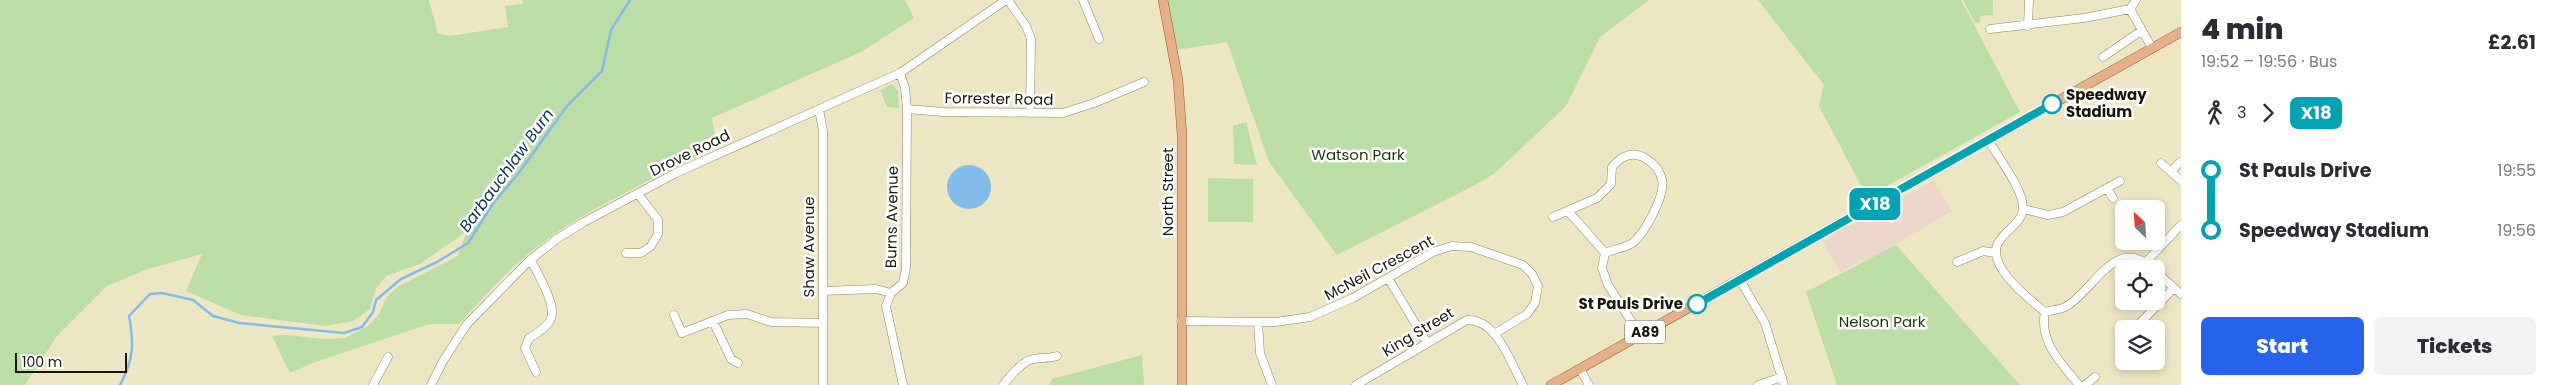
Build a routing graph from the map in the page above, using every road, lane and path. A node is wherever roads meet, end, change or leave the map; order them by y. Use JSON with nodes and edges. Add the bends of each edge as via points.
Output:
{"nodes":[{"id":1,"x":1007,"y":0,"type":"edge"},
{"id":2,"x":1083,"y":0,"type":"edge"},
{"id":3,"x":1163,"y":0,"type":"edge"},
{"id":4,"x":2029,"y":0,"type":"edge"},
{"id":5,"x":2136,"y":0,"type":"edge"},
{"id":6,"x":2130,"y":9,"type":"junction"},
{"id":7,"x":2028,"y":26,"type":"junction"},
{"id":8,"x":1990,"y":29,"type":"dead end"},
{"id":9,"x":2141,"y":32,"type":"junction"},
{"id":10,"x":2181,"y":32,"type":"edge"},
{"id":11,"x":1099,"y":40,"type":"dead end"},
{"id":12,"x":2152,"y":48,"type":"junction"},
{"id":13,"x":2103,"y":57,"type":"dead end"},
{"id":14,"x":900,"y":73,"type":"junction"},
{"id":15,"x":1144,"y":82,"type":"dead end"},
{"id":16,"x":819,"y":109,"type":"junction"},
{"id":17,"x":907,"y":110,"type":"junction"},
{"id":18,"x":1030,"y":113,"type":"junction"},
{"id":19,"x":1988,"y":140,"type":"junction"},
{"id":20,"x":2180,"y":162,"type":"dead end"},
{"id":21,"x":2161,"y":163,"type":"dead end"},
{"id":22,"x":2171,"y":172,"type":"junction"},
{"id":23,"x":2120,"y":181,"type":"dead end"},
{"id":24,"x":2181,"y":181,"type":"edge"},
{"id":25,"x":2107,"y":188,"type":"junction"},
{"id":26,"x":638,"y":194,"type":"junction"},
{"id":27,"x":2112,"y":198,"type":"dead end"},
{"id":28,"x":2023,"y":210,"type":"junction"},
{"id":29,"x":1568,"y":211,"type":"junction"},
{"id":30,"x":1553,"y":217,"type":"dead end"},
{"id":31,"x":2181,"y":225,"type":"edge"},
{"id":32,"x":1604,"y":252,"type":"junction"},
{"id":33,"x":626,"y":253,"type":"dead end"},
{"id":34,"x":1996,"y":253,"type":"junction"},
{"id":35,"x":530,"y":260,"type":"junction"},
{"id":36,"x":2118,"y":260,"type":"edge"},
{"id":37,"x":2141,"y":260,"type":"edge"},
{"id":38,"x":2148,"y":260,"type":"edge"},
{"id":39,"x":1957,"y":262,"type":"dead end"},
{"id":40,"x":2115,"y":262,"type":"edge"},
{"id":41,"x":1388,"y":278,"type":"junction"},
{"id":42,"x":1740,"y":280,"type":"junction"},
{"id":43,"x":2165,"y":280,"type":"edge"},
{"id":44,"x":2174,"y":288,"type":"junction"},
{"id":45,"x":822,"y":291,"type":"junction"},
{"id":46,"x":891,"y":293,"type":"junction"},
{"id":47,"x":2181,"y":294,"type":"edge"},
{"id":48,"x":2046,"y":312,"type":"junction"},
{"id":49,"x":674,"y":315,"type":"dead end"},
{"id":50,"x":2144,"y":320,"type":"edge"},
{"id":51,"x":713,"y":321,"type":"junction"},
{"id":52,"x":1181,"y":321,"type":"junction"},
{"id":53,"x":822,"y":322,"type":"junction"},
{"id":54,"x":1258,"y":322,"type":"junction"},
{"id":55,"x":1494,"y":334,"type":"junction"},
{"id":56,"x":1640,"y":335,"type":"junction"},
{"id":57,"x":1427,"y":343,"type":"junction"},
{"id":58,"x":1057,"y":356,"type":"dead end"},
{"id":59,"x":388,"y":358,"type":"dead end"},
{"id":60,"x":738,"y":363,"type":"dead end"},
{"id":61,"x":1580,"y":369,"type":"junction"},
{"id":62,"x":536,"y":372,"type":"dead end"},
{"id":63,"x":2095,"y":377,"type":"dead end"},
{"id":64,"x":1783,"y":381,"type":"edge"},
{"id":65,"x":373,"y":385,"type":"edge"},
{"id":66,"x":431,"y":385,"type":"edge"},
{"id":67,"x":822,"y":385,"type":"edge"},
{"id":68,"x":903,"y":385,"type":"edge"},
{"id":69,"x":1003,"y":385,"type":"edge"},
{"id":70,"x":1182,"y":385,"type":"edge"},
{"id":71,"x":1272,"y":385,"type":"edge"},
{"id":72,"x":1356,"y":385,"type":"edge"},
{"id":73,"x":1523,"y":385,"type":"edge"},
{"id":74,"x":1551,"y":385,"type":"edge"},
{"id":75,"x":1589,"y":385,"type":"edge"},
{"id":76,"x":1758,"y":385,"type":"edge"},
{"id":77,"x":2079,"y":385,"type":"edge"},
{"id":78,"x":2084,"y":385,"type":"edge"}],
"edges":[{"from":1,"to":14,"type":"street","name":"Drove Road"},
{"from":1,"to":18,"type":"street","via":[[1026,26],[1031,39]]},
{"from":2,"to":11,"type":"street"},
{"from":3,"to":52,"type":"main road","name":"North Street","via":[[1178,80],[1182,135]]},
{"from":4,"to":7,"type":"street"},
{"from":5,"to":6,"type":"street"},
{"from":6,"to":7,"type":"street"},
{"from":6,"to":9,"type":"street"},
{"from":7,"to":8,"type":"street"},
{"from":9,"to":12,"type":"street"},
{"from":9,"to":13,"type":"street"},
{"from":10,"to":12,"type":"main road","number":"A89"},
{"from":12,"to":19,"type":"main road","number":"A89"},
{"from":14,"to":16,"type":"street","name":"Drove Road"},
{"from":14,"to":17,"type":"street","name":"Burns Avenue"},
{"from":15,"to":18,"type":"street","name":"Forrester Road","via":[[1062,113]]},
{"from":16,"to":26,"type":"street","name":"Drove Road","via":[[676,173]]},
{"from":16,"to":45,"type":"street","name":"Shaw Avenue","via":[[822,131]]},
{"from":17,"to":18,"type":"street","name":"Forrester Road"},
{"from":17,"to":46,"type":"street","name":"Burns Avenue","via":[[906,268],[903,284]]},
{"from":19,"to":28,"type":"street","via":[[2018,191]]},
{"from":19,"to":42,"type":"main road","number":"A89"},
{"from":20,"to":22,"type":"street"},
{"from":21,"to":22,"type":"street"},
{"from":22,"to":24,"type":"street"},
{"from":23,"to":25,"type":"street"},
{"from":25,"to":27,"type":"street"},
{"from":25,"to":28,"type":"street","via":[[2062,212],[2048,215]]},
{"from":26,"to":33,"type":"street","via":[[658,220],[658,234],[651,246],[641,253]]},
{"from":26,"to":35,"type":"street","name":"Drove Road","via":[[584,222]]},
{"from":28,"to":34,"type":"street","via":[[2017,222],[1999,241]]},
{"from":29,"to":30,"type":"street"},
{"from":29,"to":32,"type":"street"},
{"from":29,"to":32,"type":"street","via":[[1597,198],[1611,184],[1612,167],[1624,156],[1639,154],[1653,163],[1662,179],[1662,194],[1642,232],[1630,244]]},
{"from":31,"to":38,"type":"street"},
{"from":32,"to":56,"type":"street","via":[[1602,268],[1608,285]]},
{"from":34,"to":39,"type":"street","via":[[1983,251]]},
{"from":34,"to":48,"type":"street","via":[[2001,269]]},
{"from":35,"to":62,"type":"street","via":[[554,307],[545,328],[529,338],[525,348]]},
{"from":35,"to":66,"type":"street","name":"Drove Road","via":[[467,324]]},
{"from":36,"to":37,"type":"street","via":[[2133,257]]},
{"from":40,"to":48,"type":"street","via":[[2065,307]]},
{"from":41,"to":54,"type":"street","name":"McNeil Crescent","via":[[1323,313],[1292,321]]},
{"from":41,"to":55,"type":"street","name":"McNeil Crescent","via":[[1433,252],[1452,246],[1481,249],[1523,265],[1538,286],[1534,303],[1527,314]]},
{"from":41,"to":57,"type":"street"},
{"from":42,"to":56,"type":"main road","number":"A89"},
{"from":42,"to":64,"type":"street","via":[[1765,323]]},
{"from":43,"to":44,"type":"street"},
{"from":44,"to":47,"type":"street"},
{"from":44,"to":50,"type":"street"},
{"from":45,"to":46,"type":"street","via":[[876,289]]},
{"from":45,"to":53,"type":"street","name":"Shaw Avenue"},
{"from":46,"to":68,"type":"street","name":"Burns Avenue","via":[[886,306]]},
{"from":48,"to":77,"type":"street","via":[[2043,326],[2047,341]]},
{"from":49,"to":51,"type":"street","via":[[682,333]]},
{"from":51,"to":53,"type":"street","via":[[728,315],[747,314],[771,322]]},
{"from":51,"to":60,"type":"street","via":[[731,360]]},
{"from":52,"to":54,"type":"street","name":"McNeil Crescent"},
{"from":52,"to":70,"type":"main road","name":"North Street"},
{"from":53,"to":67,"type":"street","name":"Shaw Avenue"},
{"from":54,"to":71,"type":"street","via":[[1260,354]]},
{"from":55,"to":57,"type":"street","name":"King Street","via":[[1485,323],[1467,320]]},
{"from":55,"to":73,"type":"street","name":"King Street"},
{"from":56,"to":61,"type":"main road","number":"A89"},
{"from":57,"to":72,"type":"street","name":"King Street"},
{"from":58,"to":69,"type":"street","via":[[1030,360]]},
{"from":59,"to":65,"type":"street"},
{"from":61,"to":74,"type":"main road","number":"A89"},
{"from":61,"to":75,"type":"street"},
{"from":63,"to":78,"type":"street"},
{"from":64,"to":76,"type":"street"}]}
